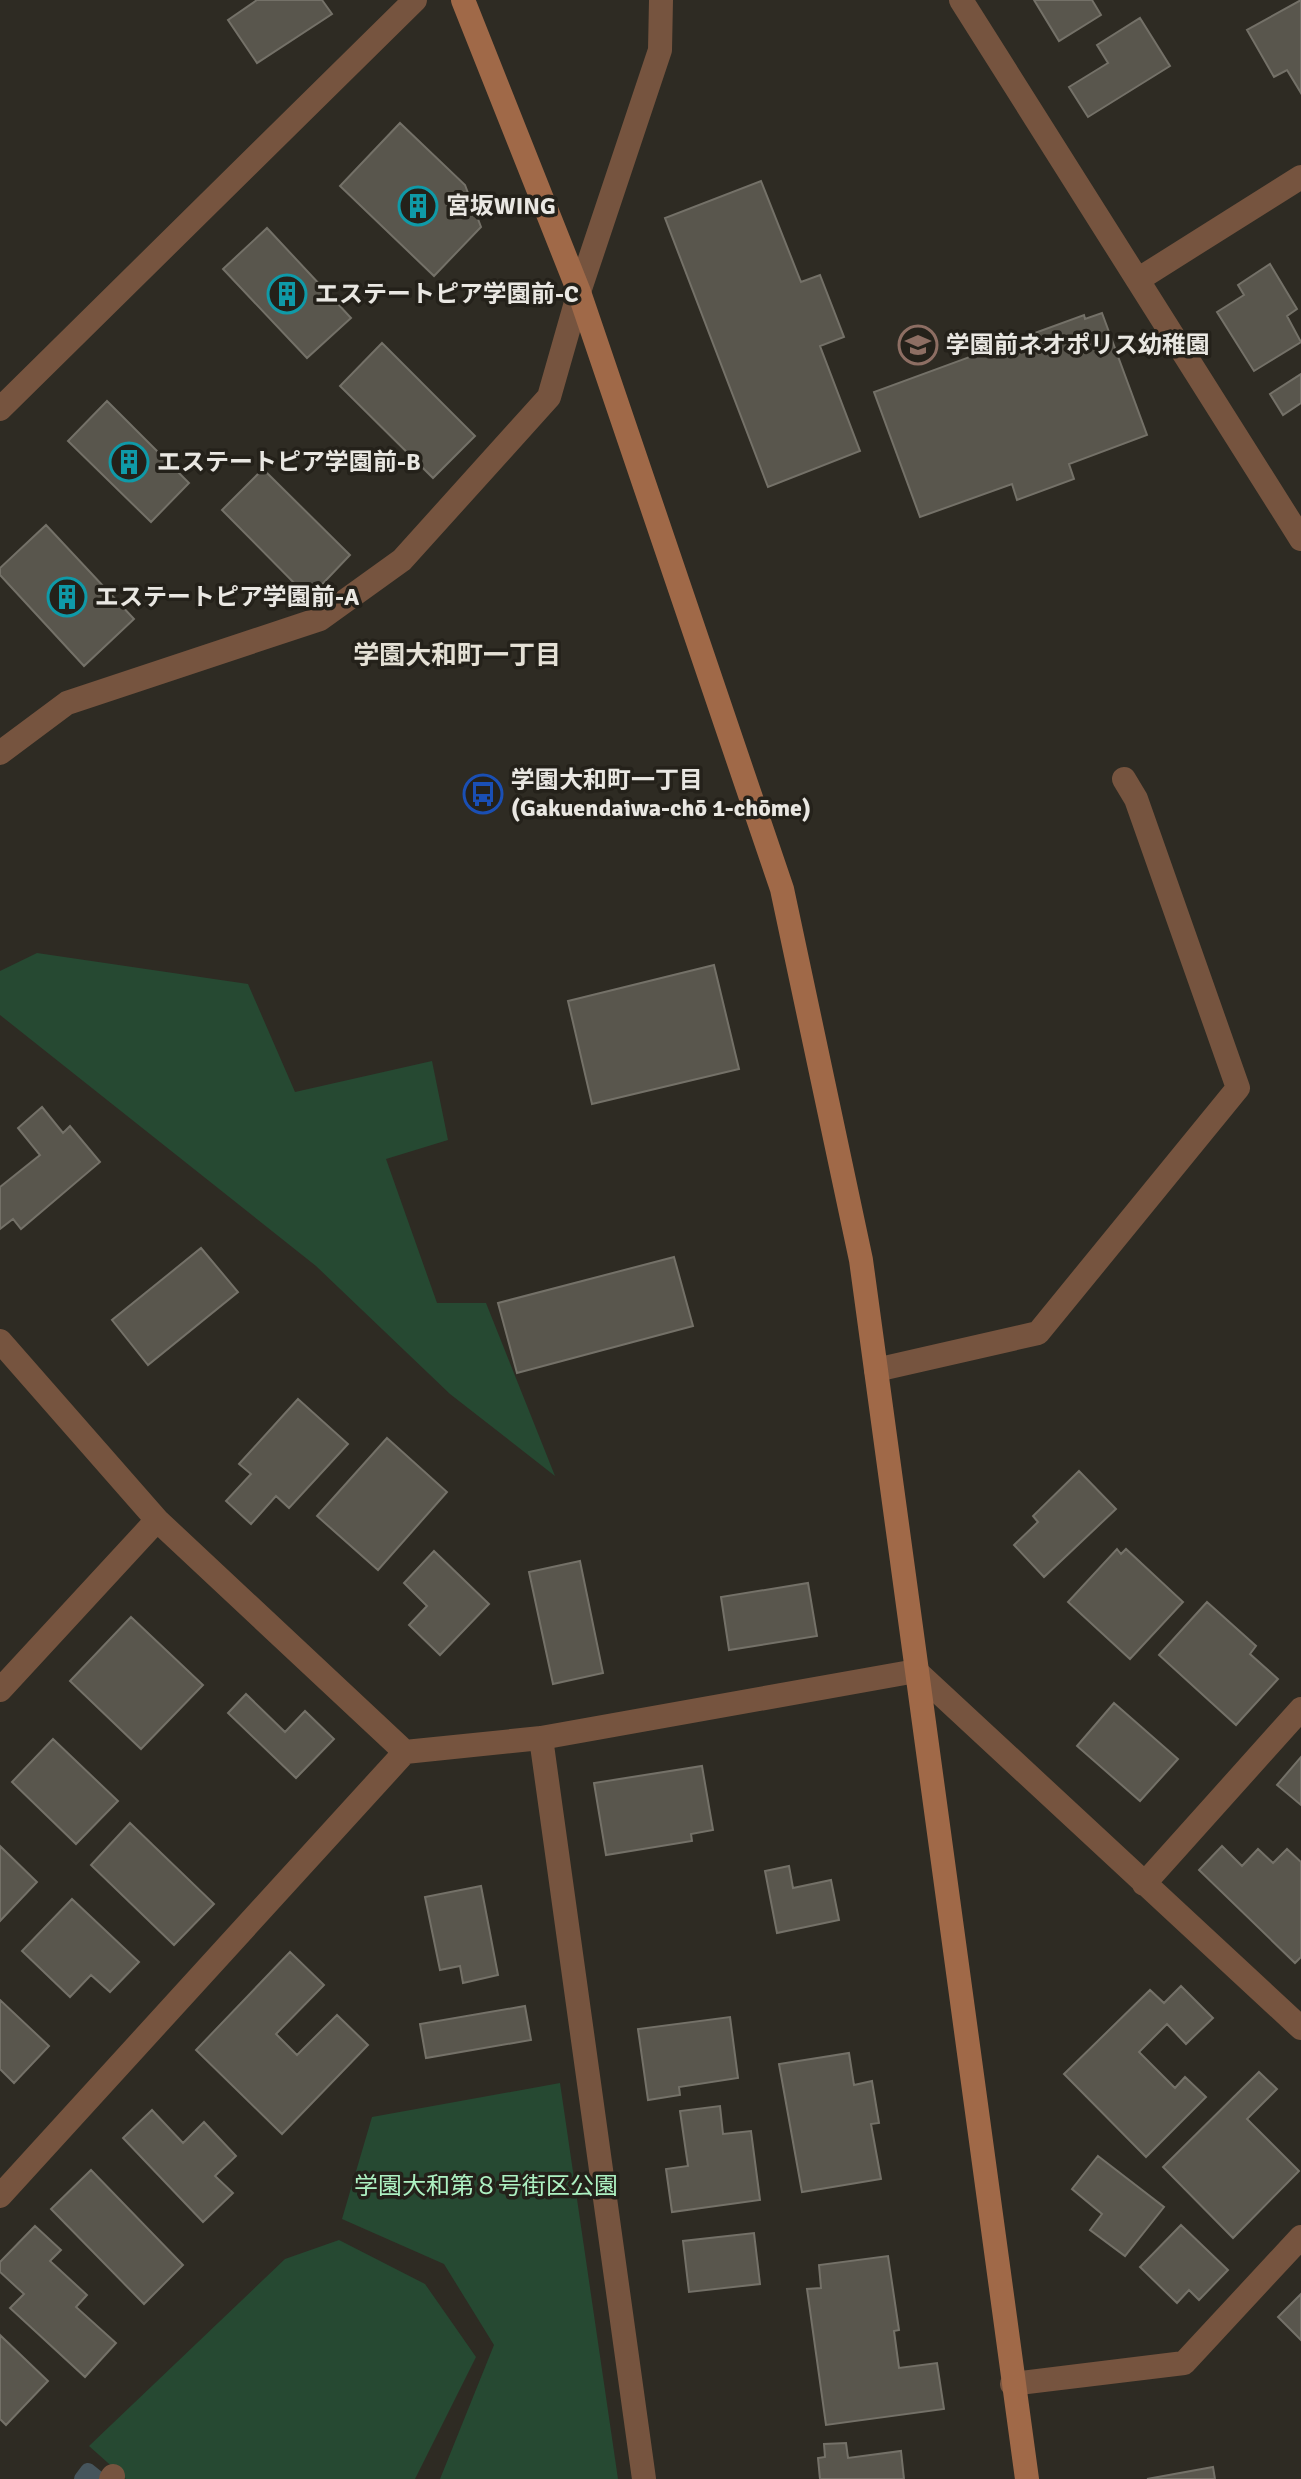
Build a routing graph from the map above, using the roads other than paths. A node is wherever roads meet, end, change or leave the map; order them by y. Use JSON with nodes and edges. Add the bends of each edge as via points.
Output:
{"nodes":[{"id":1,"x":415,"y":0,"type":"edge"},
{"id":2,"x":463,"y":0,"type":"edge"},
{"id":3,"x":661,"y":0,"type":"edge"},
{"id":4,"x":961,"y":0,"type":"edge"},
{"id":5,"x":1301,"y":177,"type":"edge"},
{"id":6,"x":1139,"y":279,"type":"junction"},
{"id":7,"x":579,"y":292,"type":"junction"},
{"id":8,"x":0,"y":409,"type":"edge"},
{"id":9,"x":1301,"y":539,"type":"edge"},
{"id":10,"x":0,"y":753,"type":"edge"},
{"id":11,"x":1124,"y":779,"type":"dead end"},
{"id":12,"x":0,"y":1341,"type":"edge"},
{"id":13,"x":876,"y":1370,"type":"junction"},
{"id":14,"x":157,"y":1520,"type":"junction"},
{"id":15,"x":916,"y":1671,"type":"junction"},
{"id":16,"x":0,"y":1690,"type":"edge"},
{"id":17,"x":1301,"y":1709,"type":"edge"},
{"id":18,"x":541,"y":1738,"type":"junction"},
{"id":19,"x":405,"y":1752,"type":"junction"},
{"id":20,"x":1144,"y":1884,"type":"junction"},
{"id":21,"x":1301,"y":2028,"type":"edge"},
{"id":22,"x":0,"y":2196,"type":"edge"},
{"id":23,"x":1301,"y":2237,"type":"edge"},
{"id":24,"x":1012,"y":2384,"type":"junction"},
{"id":25,"x":644,"y":2479,"type":"edge"},
{"id":26,"x":1027,"y":2479,"type":"edge"}],
"edges":[{"from":1,"to":8,"type":"street"},
{"from":2,"to":7,"type":"street"},
{"from":3,"to":7,"type":"street","via":[[660,50]]},
{"from":4,"to":6,"type":"street"},
{"from":5,"to":6,"type":"street"},
{"from":6,"to":9,"type":"street"},
{"from":7,"to":10,"type":"street","via":[[549,397],[402,560],[320,619],[67,703]]},
{"from":7,"to":13,"type":"street","via":[[782,889],[861,1260]]},
{"from":11,"to":13,"type":"street","via":[[1136,799],[1238,1088],[1038,1333]]},
{"from":12,"to":14,"type":"street"},
{"from":13,"to":15,"type":"street"},
{"from":14,"to":16,"type":"street"},
{"from":14,"to":19,"type":"street"},
{"from":15,"to":18,"type":"street"},
{"from":15,"to":20,"type":"street"},
{"from":15,"to":24,"type":"street"},
{"from":17,"to":20,"type":"street"},
{"from":18,"to":19,"type":"street"},
{"from":18,"to":25,"type":"street"},
{"from":19,"to":22,"type":"street"},
{"from":20,"to":21,"type":"street"},
{"from":23,"to":24,"type":"street","via":[[1184,2363]]},
{"from":24,"to":26,"type":"street"}]}
